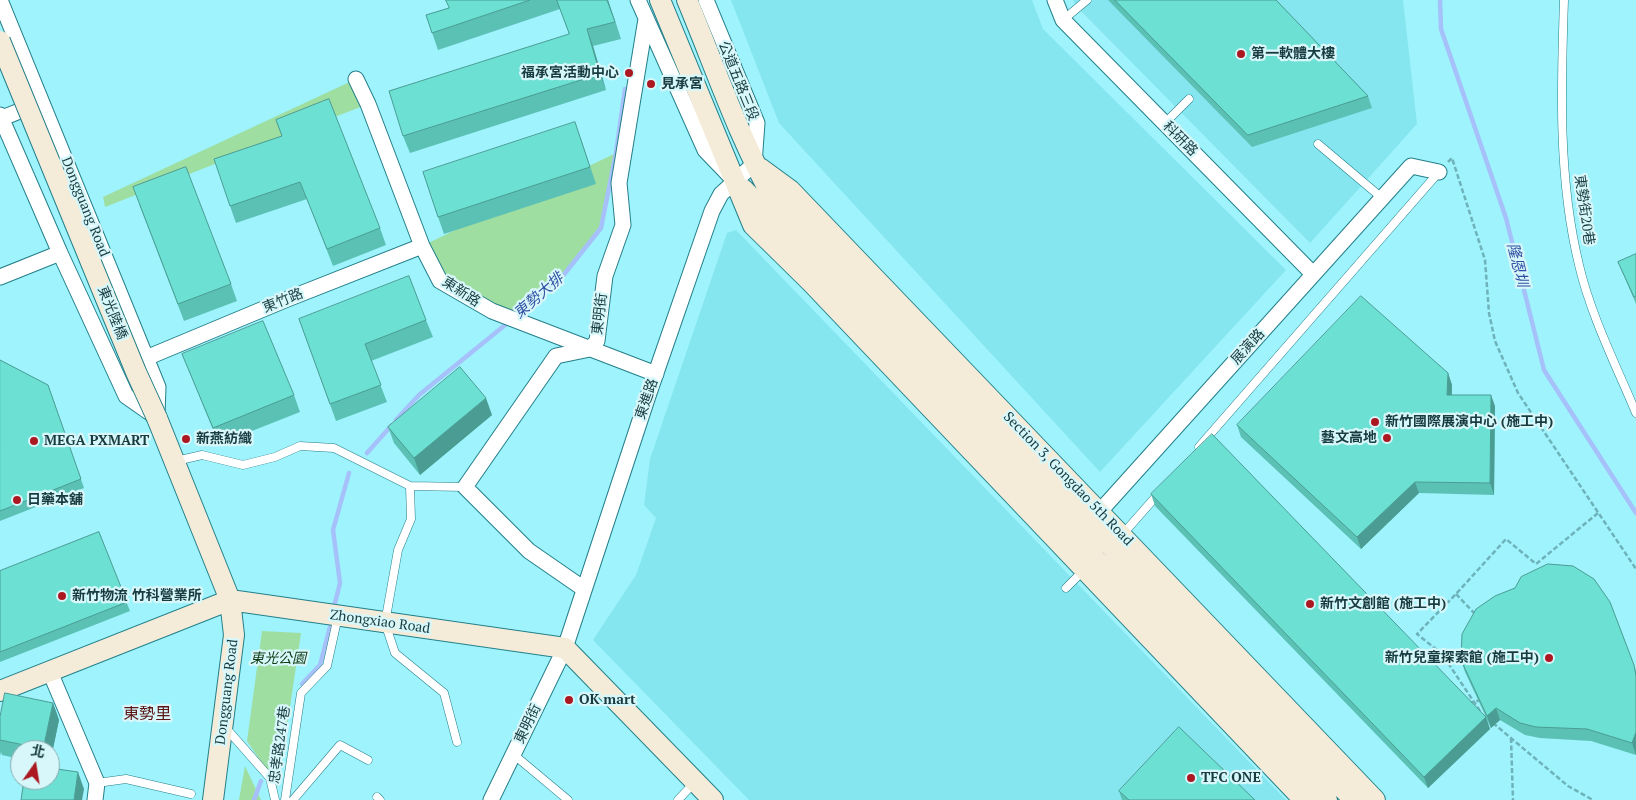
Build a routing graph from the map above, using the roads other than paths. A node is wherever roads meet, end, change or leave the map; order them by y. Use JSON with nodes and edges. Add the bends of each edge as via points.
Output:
{"nodes":[{"id":1,"x":0,"y":0,"type":"edge"},
{"id":2,"x":638,"y":0,"type":"edge"},
{"id":3,"x":660,"y":0,"type":"edge"},
{"id":4,"x":687,"y":0,"type":"edge"},
{"id":5,"x":706,"y":0,"type":"edge"},
{"id":6,"x":1055,"y":0,"type":"edge"},
{"id":7,"x":1087,"y":0,"type":"edge"},
{"id":8,"x":1564,"y":0,"type":"edge"},
{"id":9,"x":646,"y":19,"type":"junction"},
{"id":10,"x":1063,"y":20,"type":"junction"},
{"id":11,"x":0,"y":42,"type":"edge"},
{"id":12,"x":356,"y":79,"type":"dead end"},
{"id":13,"x":1189,"y":99,"type":"dead end"},
{"id":14,"x":43,"y":101,"type":"junction"},
{"id":15,"x":1,"y":117,"type":"edge"},
{"id":16,"x":1165,"y":123,"type":"junction"},
{"id":17,"x":1318,"y":144,"type":"dead end"},
{"id":18,"x":754,"y":164,"type":"junction"},
{"id":19,"x":1439,"y":172,"type":"joint"},
{"id":20,"x":735,"y":181,"type":"junction"},
{"id":21,"x":1382,"y":198,"type":"junction"},
{"id":22,"x":422,"y":246,"type":"junction"},
{"id":23,"x":60,"y":253,"type":"junction"},
{"id":24,"x":1313,"y":274,"type":"junction"},
{"id":25,"x":0,"y":277,"type":"edge"},
{"id":26,"x":590,"y":349,"type":"junction"},
{"id":27,"x":146,"y":358,"type":"junction"},
{"id":28,"x":656,"y":374,"type":"junction"},
{"id":29,"x":1636,"y":414,"type":"edge"},
{"id":30,"x":157,"y":418,"type":"junction"},
{"id":31,"x":1193,"y":455,"type":"edge"},
{"id":32,"x":174,"y":461,"type":"junction"},
{"id":33,"x":1167,"y":484,"type":"edge"},
{"id":34,"x":410,"y":486,"type":"junction"},
{"id":35,"x":465,"y":487,"type":"junction"},
{"id":36,"x":1082,"y":531,"type":"junction"},
{"id":37,"x":1103,"y":553,"type":"junction"},
{"id":38,"x":1066,"y":588,"type":"dead end"},
{"id":39,"x":584,"y":589,"type":"junction"},
{"id":40,"x":230,"y":600,"type":"junction"},
{"id":41,"x":338,"y":616,"type":"junction"},
{"id":42,"x":385,"y":622,"type":"junction"},
{"id":43,"x":565,"y":648,"type":"junction"},
{"id":44,"x":50,"y":672,"type":"junction"},
{"id":45,"x":0,"y":691,"type":"edge"},
{"id":46,"x":224,"y":726,"type":"junction"},
{"id":47,"x":457,"y":742,"type":"dead end"},
{"id":48,"x":513,"y":754,"type":"junction"},
{"id":49,"x":368,"y":760,"type":"dead end"},
{"id":50,"x":696,"y":781,"type":"junction"},
{"id":51,"x":97,"y":783,"type":"junction"},
{"id":52,"x":191,"y":794,"type":"dead end"},
{"id":53,"x":95,"y":800,"type":"edge"},
{"id":54,"x":213,"y":800,"type":"edge"},
{"id":55,"x":275,"y":800,"type":"edge"},
{"id":56,"x":285,"y":800,"type":"edge"},
{"id":57,"x":293,"y":800,"type":"edge"},
{"id":58,"x":491,"y":800,"type":"edge"},
{"id":59,"x":568,"y":800,"type":"edge"},
{"id":60,"x":678,"y":800,"type":"edge"},
{"id":61,"x":713,"y":800,"type":"edge"},
{"id":62,"x":1304,"y":800,"type":"edge"},
{"id":63,"x":1327,"y":800,"type":"edge"},
{"id":64,"x":1354,"y":800,"type":"edge"},
{"id":65,"x":1375,"y":800,"type":"edge"}],
"edges":[{"from":1,"to":14,"type":"street","name":"Dongguang Road"},
{"from":2,"to":9,"type":"street"},
{"from":3,"to":20,"type":"street","name":"Section 3, Gongdao 5th Road"},
{"from":4,"to":18,"type":"street","name":"Section 3, Gongdao 5th Road"},
{"from":5,"to":18,"type":"street","name":"公道五路三段","via":[[757,123]]},
{"from":6,"to":10,"type":"street","name":"科研路"},
{"from":7,"to":10,"type":"lane"},
{"from":8,"to":29,"type":"lane","name":"東勢街20巷","via":[[1564,154],[1574,236],[1585,286]]},
{"from":9,"to":20,"type":"street","via":[[705,150]]},
{"from":9,"to":26,"type":"street","name":"東明街","via":[[620,183],[623,225],[605,276],[599,333]]},
{"from":10,"to":16,"type":"street","name":"科研路"},
{"from":11,"to":30,"type":"street","name":"東光陸橋","bridge":true},
{"from":12,"to":22,"type":"street","name":"東新路"},
{"from":13,"to":16,"type":"lane"},
{"from":14,"to":15,"type":"street"},
{"from":14,"to":27,"type":"street","name":"Dongguang Road"},
{"from":15,"to":23,"type":"street"},
{"from":16,"to":24,"type":"street","name":"科研路"},
{"from":17,"to":21,"type":"lane"},
{"from":18,"to":20,"type":"street","name":"東進路"},
{"from":18,"to":36,"type":"street","name":"Section 3, Gongdao 5th Road","via":[[776,203],[944,372]]},
{"from":19,"to":21,"type":"street","name":"展演路","via":[[1411,166]]},
{"from":19,"to":31,"type":"lane"},
{"from":20,"to":28,"type":"street","name":"東進路","via":[[721,194],[712,210]]},
{"from":20,"to":36,"type":"street","name":"Section 3, Gongdao 5th Road","via":[[1060,517]]},
{"from":21,"to":24,"type":"street","name":"展演路"},
{"from":22,"to":26,"type":"street","name":"東新路","via":[[440,281],[492,311]]},
{"from":22,"to":27,"type":"street","name":"東竹路"},
{"from":23,"to":25,"type":"street"},
{"from":23,"to":30,"type":"street","via":[[126,396]]},
{"from":24,"to":36,"type":"street","name":"展演路"},
{"from":26,"to":28,"type":"street","name":"東新路"},
{"from":26,"to":35,"type":"street","name":"東明街","via":[[556,356]]},
{"from":27,"to":30,"type":"street","name":"Dongguang Road","via":[[158,387]]},
{"from":28,"to":39,"type":"street","name":"東進路"},
{"from":30,"to":32,"type":"street","name":"Dongguang Road"},
{"from":32,"to":34,"type":"lane","via":[[202,455],[244,465],[300,446],[334,448]]},
{"from":32,"to":40,"type":"street","name":"Dongguang Road"},
{"from":33,"to":37,"type":"lane"},
{"from":34,"to":35,"type":"lane"},
{"from":34,"to":42,"type":"lane","via":[[411,519],[398,550]]},
{"from":35,"to":39,"type":"street","via":[[529,550]]},
{"from":36,"to":37,"type":"street","name":"Section 3, Gongdao 5th Road"},
{"from":36,"to":37,"type":"street","name":"Section 3, Gongdao 5th Road"},
{"from":37,"to":38,"type":"lane"},
{"from":37,"to":62,"type":"street","name":"Section 3, Gongdao 5th Road"},
{"from":37,"to":63,"type":"street","name":"Section 3, Gongdao 5th Road"},
{"from":37,"to":64,"type":"street","name":"Section 3, Gongdao 5th Road"},
{"from":37,"to":65,"type":"street","name":"Section 3, Gongdao 5th Road"},
{"from":39,"to":43,"type":"street","name":"東進路"},
{"from":40,"to":41,"type":"street","name":"Zhongxiao Road"},
{"from":40,"to":44,"type":"street"},
{"from":40,"to":46,"type":"street","name":"Dongguang Road","via":[[234,635]]},
{"from":41,"to":42,"type":"street","name":"Zhongxiao Road"},
{"from":41,"to":56,"type":"lane","name":"忠孝路247巷","via":[[327,666],[301,693]]},
{"from":42,"to":43,"type":"street","name":"Zhongxiao Road"},
{"from":42,"to":47,"type":"lane","via":[[396,652],[444,693]]},
{"from":43,"to":48,"type":"street","name":"東明街"},
{"from":43,"to":50,"type":"street"},
{"from":44,"to":45,"type":"street"},
{"from":44,"to":51,"type":"street"},
{"from":46,"to":54,"type":"street","name":"Dongguang Road"},
{"from":46,"to":55,"type":"lane","via":[[270,778]]},
{"from":48,"to":58,"type":"street","name":"東明街"},
{"from":48,"to":59,"type":"lane"},
{"from":49,"to":57,"type":"lane","via":[[340,745]]},
{"from":50,"to":60,"type":"lane"},
{"from":50,"to":61,"type":"street"},
{"from":51,"to":52,"type":"lane","via":[[126,779]]},
{"from":51,"to":53,"type":"street"}]}
